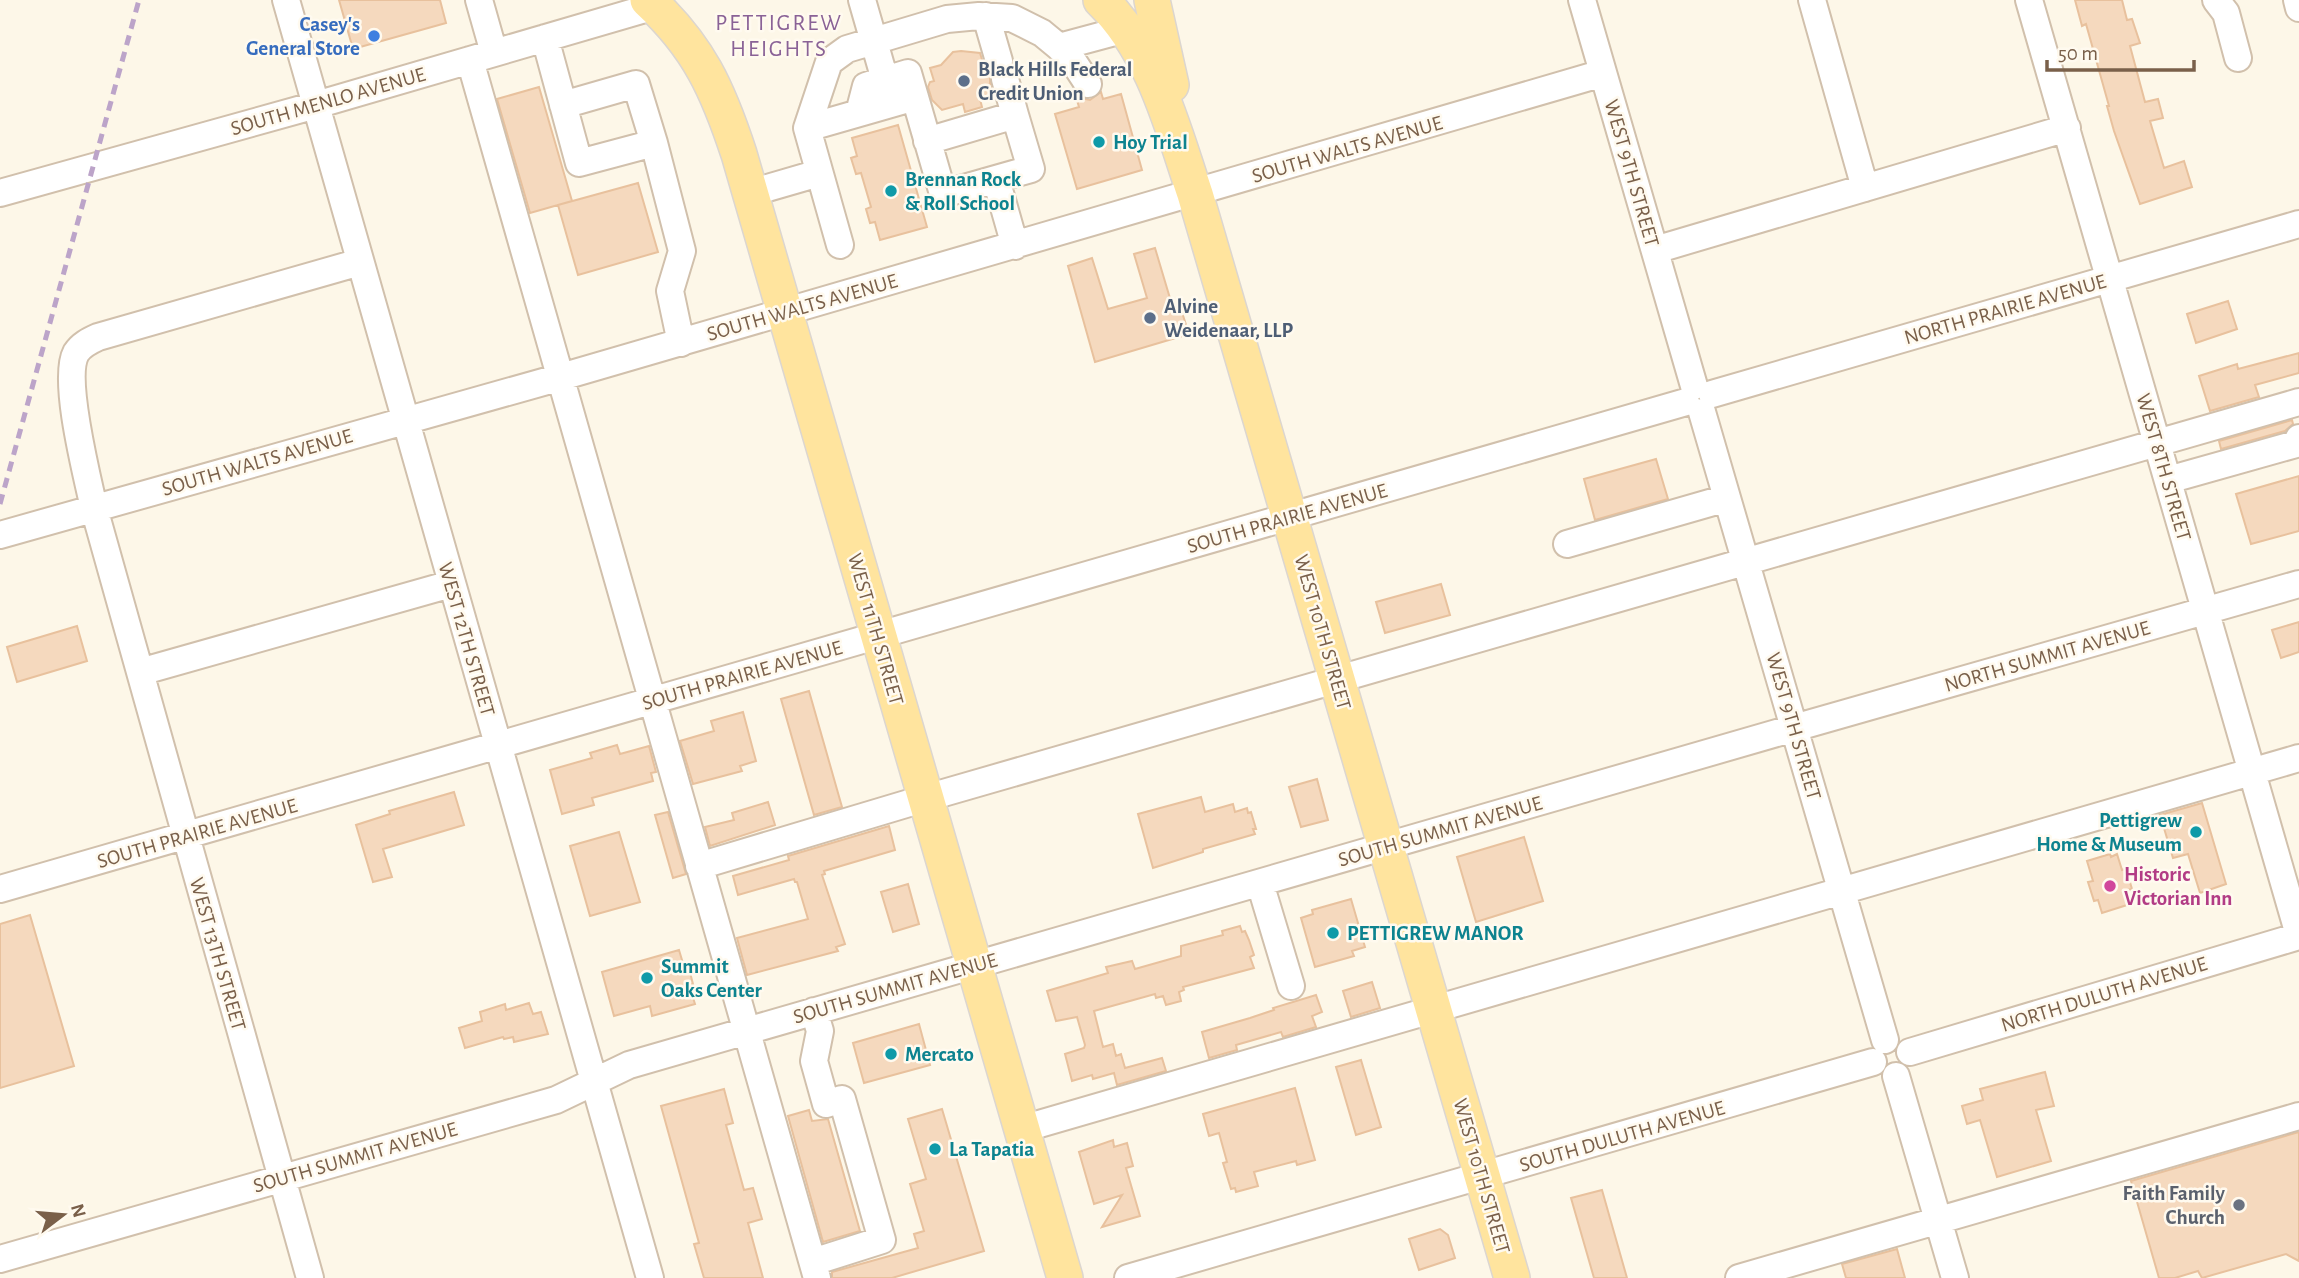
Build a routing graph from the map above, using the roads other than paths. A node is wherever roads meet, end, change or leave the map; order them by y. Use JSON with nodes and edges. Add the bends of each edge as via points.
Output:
{"nodes":[{"id":1,"x":285,"y":0,"type":"edge"},
{"id":2,"x":479,"y":0,"type":"edge"},
{"id":3,"x":862,"y":0,"type":"edge"},
{"id":4,"x":1101,"y":0,"type":"edge"},
{"id":5,"x":1152,"y":0,"type":"edge"},
{"id":6,"x":1582,"y":0,"type":"edge"},
{"id":7,"x":1812,"y":0,"type":"edge"},
{"id":8,"x":2029,"y":0,"type":"edge"},
{"id":9,"x":2216,"y":0,"type":"edge"},
{"id":10,"x":2297,"y":0,"type":"edge"},
{"id":11,"x":651,"y":3,"type":"edge"},
{"id":12,"x":2299,"y":8,"type":"edge"},
{"id":13,"x":986,"y":16,"type":"junction"},
{"id":14,"x":1126,"y":29,"type":"junction"},
{"id":15,"x":545,"y":38,"type":"junction"},
{"id":16,"x":874,"y":41,"type":"junction"},
{"id":17,"x":1059,"y":47,"type":"junction"},
{"id":18,"x":482,"y":56,"type":"junction"},
{"id":19,"x":2238,"y":58,"type":"dead end"},
{"id":20,"x":1603,"y":74,"type":"junction"},
{"id":21,"x":885,"y":80,"type":"junction"},
{"id":22,"x":1088,"y":84,"type":"dead end"},
{"id":23,"x":915,"y":97,"type":"junction"},
{"id":24,"x":316,"y":105,"type":"junction"},
{"id":25,"x":563,"y":105,"type":"junction"},
{"id":26,"x":859,"y":113,"type":"junction"},
{"id":27,"x":1015,"y":115,"type":"junction"},
{"id":28,"x":807,"y":128,"type":"junction"},
{"id":29,"x":2067,"y":128,"type":"junction"},
{"id":30,"x":927,"y":141,"type":"junction"},
{"id":31,"x":654,"y":143,"type":"junction"},
{"id":32,"x":819,"y":173,"type":"junction"},
{"id":33,"x":996,"y":179,"type":"junction"},
{"id":34,"x":1865,"y":188,"type":"junction"},
{"id":35,"x":0,"y":193,"type":"edge"},
{"id":36,"x":750,"y":193,"type":"junction"},
{"id":37,"x":1195,"y":194,"type":"junction"},
{"id":38,"x":2299,"y":224,"type":"edge"},
{"id":39,"x":840,"y":246,"type":"dead end"},
{"id":40,"x":1015,"y":246,"type":"junction"},
{"id":41,"x":1655,"y":250,"type":"junction"},
{"id":42,"x":360,"y":262,"type":"junction"},
{"id":43,"x":2110,"y":278,"type":"junction"},
{"id":44,"x":784,"y":313,"type":"junction"},
{"id":45,"x":681,"y":343,"type":"junction"},
{"id":46,"x":561,"y":377,"type":"junction"},
{"id":47,"x":1698,"y":398,"type":"junction"},
{"id":48,"x":2299,"y":402,"type":"edge"},
{"id":49,"x":406,"y":421,"type":"junction"},
{"id":50,"x":2299,"y":438,"type":"edge"},
{"id":51,"x":2157,"y":442,"type":"junction"},
{"id":52,"x":2168,"y":480,"type":"junction"},
{"id":53,"x":1727,"y":498,"type":"junction"},
{"id":54,"x":94,"y":508,"type":"junction"},
{"id":55,"x":1289,"y":517,"type":"junction"},
{"id":56,"x":0,"y":535,"type":"edge"},
{"id":57,"x":1567,"y":544,"type":"dead end"},
{"id":58,"x":1746,"y":561,"type":"junction"},
{"id":59,"x":451,"y":584,"type":"junction"},
{"id":60,"x":2299,"y":584,"type":"edge"},
{"id":61,"x":2206,"y":612,"type":"junction"},
{"id":62,"x":878,"y":635,"type":"junction"},
{"id":63,"x":140,"y":672,"type":"junction"},
{"id":64,"x":1337,"y":680,"type":"junction"},
{"id":65,"x":653,"y":701,"type":"junction"},
{"id":66,"x":1794,"y":728,"type":"junction"},
{"id":67,"x":497,"y":746,"type":"junction"},
{"id":68,"x":2299,"y":758,"type":"edge"},
{"id":69,"x":2252,"y":772,"type":"junction"},
{"id":70,"x":926,"y":798,"type":"junction"},
{"id":71,"x":185,"y":836,"type":"junction"},
{"id":72,"x":1385,"y":847,"type":"junction"},
{"id":73,"x":699,"y":866,"type":"junction"},
{"id":74,"x":1260,"y":883,"type":"junction"},
{"id":75,"x":0,"y":889,"type":"edge"},
{"id":76,"x":1842,"y":890,"type":"junction"},
{"id":77,"x":2299,"y":935,"type":"edge"},
{"id":78,"x":974,"y":965,"type":"junction"},
{"id":79,"x":1291,"y":986,"type":"dead end"},
{"id":80,"x":1433,"y":1009,"type":"junction"},
{"id":81,"x":814,"y":1011,"type":"junction"},
{"id":82,"x":748,"y":1030,"type":"junction"},
{"id":83,"x":1879,"y":1051,"type":"junction"},
{"id":84,"x":1910,"y":1052,"type":"junction"},
{"id":85,"x":1896,"y":1076,"type":"junction"},
{"id":86,"x":594,"y":1082,"type":"junction"},
{"id":87,"x":2299,"y":1116,"type":"edge"},
{"id":88,"x":1022,"y":1129,"type":"junction"},
{"id":89,"x":1482,"y":1176,"type":"junction"},
{"id":90,"x":281,"y":1178,"type":"junction"},
{"id":91,"x":1938,"y":1221,"type":"junction"},
{"id":92,"x":0,"y":1259,"type":"edge"},
{"id":93,"x":1816,"y":1267,"type":"edge"},
{"id":94,"x":815,"y":1270,"type":"edge"},
{"id":95,"x":310,"y":1278,"type":"edge"},
{"id":96,"x":650,"y":1278,"type":"edge"},
{"id":97,"x":1065,"y":1278,"type":"edge"},
{"id":98,"x":1128,"y":1278,"type":"edge"},
{"id":99,"x":1512,"y":1278,"type":"edge"},
{"id":100,"x":1739,"y":1278,"type":"edge"},
{"id":101,"x":1955,"y":1278,"type":"edge"}],
"edges":[{"from":1,"to":24,"type":"street","name":"WEST 12TH STREET"},
{"from":2,"to":18,"type":"street"},
{"from":3,"to":16,"type":"street"},
{"from":4,"to":14,"type":"main road","name":"WEST 10TH STREET"},
{"from":5,"to":37,"type":"main road"},
{"from":6,"to":20,"type":"street","name":"WEST 9TH STREET"},
{"from":7,"to":34,"type":"street"},
{"from":8,"to":29,"type":"street","name":"WEST 8TH STREET"},
{"from":9,"to":19,"type":"street","via":[[2226,13]]},
{"from":10,"to":12,"type":"street"},
{"from":11,"to":15,"type":"street","name":"SOUTH MENLO AVENUE"},
{"from":11,"to":36,"type":"main road","name":"WEST 11TH STREET","via":[[678,30],[711,80]]},
{"from":13,"to":16,"type":"street","via":[[947,19]]},
{"from":13,"to":17,"type":"street","via":[[1012,18]]},
{"from":13,"to":27,"type":"street"},
{"from":14,"to":17,"type":"street"},
{"from":14,"to":37,"type":"main road","name":"WEST 10TH STREET","via":[[1163,98]]},
{"from":15,"to":18,"type":"street","name":"SOUTH MENLO AVENUE"},
{"from":15,"to":25,"type":"street"},
{"from":16,"to":21,"type":"street"},
{"from":16,"to":28,"type":"street","via":[[847,49],[829,62]]},
{"from":17,"to":22,"type":"street"},
{"from":18,"to":24,"type":"street","name":"SOUTH MENLO AVENUE"},
{"from":18,"to":46,"type":"street"},
{"from":20,"to":37,"type":"street","name":"SOUTH WALTS AVENUE"},
{"from":20,"to":41,"type":"street","name":"WEST 9TH STREET"},
{"from":21,"to":23,"type":"street","via":[[908,73]]},
{"from":21,"to":26,"type":"street","via":[[866,86]]},
{"from":23,"to":26,"type":"street"},
{"from":23,"to":30,"type":"street"},
{"from":24,"to":35,"type":"street","name":"SOUTH MENLO AVENUE"},
{"from":24,"to":42,"type":"street","name":"WEST 12TH STREET"},
{"from":25,"to":31,"type":"street","via":[[579,163]]},
{"from":25,"to":31,"type":"street","via":[[636,83]]},
{"from":26,"to":28,"type":"street"},
{"from":27,"to":30,"type":"street"},
{"from":27,"to":33,"type":"street","via":[[1031,169]]},
{"from":28,"to":32,"type":"street"},
{"from":29,"to":34,"type":"street"},
{"from":29,"to":43,"type":"street","name":"WEST 8TH STREET"},
{"from":30,"to":33,"type":"street","via":[[943,194]]},
{"from":31,"to":45,"type":"street","via":[[682,251],[670,291]]},
{"from":32,"to":36,"type":"street"},
{"from":32,"to":39,"type":"street"},
{"from":33,"to":40,"type":"street"},
{"from":34,"to":41,"type":"street"},
{"from":36,"to":44,"type":"main road","name":"WEST 11TH STREET"},
{"from":37,"to":40,"type":"street","name":"SOUTH WALTS AVENUE"},
{"from":37,"to":55,"type":"main road","name":"WEST 10TH STREET"},
{"from":38,"to":43,"type":"street","name":"NORTH PRAIRIE AVENUE"},
{"from":40,"to":44,"type":"street","name":"SOUTH WALTS AVENUE"},
{"from":41,"to":47,"type":"street","name":"WEST 9TH STREET"},
{"from":42,"to":49,"type":"street","name":"WEST 12TH STREET"},
{"from":42,"to":54,"type":"street","name":"WEST 13TH STREET","via":[[85,343],[72,363],[71,380]]},
{"from":43,"to":47,"type":"street","name":"NORTH PRAIRIE AVENUE"},
{"from":43,"to":51,"type":"street","name":"WEST 8TH STREET"},
{"from":44,"to":45,"type":"street","name":"SOUTH WALTS AVENUE"},
{"from":44,"to":62,"type":"main road","name":"WEST 11TH STREET"},
{"from":45,"to":46,"type":"street","name":"SOUTH WALTS AVENUE"},
{"from":46,"to":49,"type":"street","name":"SOUTH WALTS AVENUE"},
{"from":46,"to":65,"type":"street"},
{"from":47,"to":53,"type":"street","name":"WEST 9TH STREET"},
{"from":47,"to":55,"type":"street","name":"SOUTH PRAIRIE AVENUE"},
{"from":48,"to":51,"type":"street"},
{"from":49,"to":54,"type":"street","name":"SOUTH WALTS AVENUE"},
{"from":49,"to":59,"type":"street","name":"WEST 12TH STREET"},
{"from":50,"to":52,"type":"street","via":[[2296,444]]},
{"from":51,"to":52,"type":"street","name":"WEST 8TH STREET"},
{"from":51,"to":58,"type":"street"},
{"from":52,"to":61,"type":"street","name":"WEST 8TH STREET"},
{"from":53,"to":57,"type":"street"},
{"from":53,"to":58,"type":"street","name":"WEST 9TH STREET"},
{"from":54,"to":56,"type":"street","name":"SOUTH WALTS AVENUE"},
{"from":54,"to":63,"type":"street","name":"WEST 13TH STREET"},
{"from":55,"to":62,"type":"street","name":"SOUTH PRAIRIE AVENUE"},
{"from":55,"to":64,"type":"main road","name":"WEST 10TH STREET"},
{"from":58,"to":64,"type":"street"},
{"from":58,"to":66,"type":"street","name":"WEST 9TH STREET"},
{"from":59,"to":63,"type":"street"},
{"from":59,"to":67,"type":"street","name":"WEST 12TH STREET"},
{"from":60,"to":61,"type":"street","name":"NORTH SUMMIT AVENUE"},
{"from":61,"to":66,"type":"street","name":"NORTH SUMMIT AVENUE"},
{"from":61,"to":69,"type":"street","name":"WEST 8TH STREET"},
{"from":62,"to":65,"type":"street","name":"SOUTH PRAIRIE AVENUE"},
{"from":62,"to":70,"type":"main road","name":"WEST 11TH STREET"},
{"from":63,"to":71,"type":"street","name":"WEST 13TH STREET"},
{"from":64,"to":70,"type":"street"},
{"from":64,"to":72,"type":"main road","name":"WEST 10TH STREET"},
{"from":65,"to":67,"type":"street","name":"SOUTH PRAIRIE AVENUE"},
{"from":65,"to":73,"type":"street"},
{"from":66,"to":72,"type":"street","name":"SOUTH SUMMIT AVENUE"},
{"from":66,"to":76,"type":"street","name":"WEST 9TH STREET"},
{"from":67,"to":71,"type":"street","name":"SOUTH PRAIRIE AVENUE"},
{"from":67,"to":86,"type":"street","name":"WEST 12TH STREET"},
{"from":68,"to":69,"type":"street"},
{"from":69,"to":76,"type":"street"},
{"from":69,"to":77,"type":"street","name":"WEST 8TH STREET"},
{"from":70,"to":73,"type":"street"},
{"from":70,"to":78,"type":"main road","name":"WEST 11TH STREET"},
{"from":71,"to":75,"type":"street","name":"SOUTH PRAIRIE AVENUE"},
{"from":71,"to":90,"type":"street","name":"WEST 13TH STREET"},
{"from":72,"to":74,"type":"street","name":"SOUTH SUMMIT AVENUE"},
{"from":72,"to":80,"type":"main road","name":"WEST 10TH STREET"},
{"from":73,"to":82,"type":"street"},
{"from":74,"to":78,"type":"street","name":"SOUTH SUMMIT AVENUE"},
{"from":74,"to":79,"type":"street"},
{"from":76,"to":80,"type":"street"},
{"from":76,"to":83,"type":"street","name":"WEST 9TH STREET"},
{"from":77,"to":84,"type":"street","name":"NORTH DULUTH AVENUE"},
{"from":78,"to":81,"type":"street","name":"SOUTH SUMMIT AVENUE"},
{"from":78,"to":88,"type":"main road","name":"WEST 11TH STREET"},
{"from":80,"to":88,"type":"street"},
{"from":80,"to":89,"type":"main road","name":"WEST 10TH STREET"},
{"from":81,"to":82,"type":"street","name":"SOUTH SUMMIT AVENUE"},
{"from":81,"to":94,"type":"street","via":[[820,1031],[814,1061],[826,1104],[842,1099],[882,1240]]},
{"from":82,"to":86,"type":"street","name":"SOUTH SUMMIT AVENUE","via":[[629,1065]]},
{"from":82,"to":94,"type":"street"},
{"from":83,"to":84,"type":"street","via":[[1891,1039],[1903,1042]]},
{"from":83,"to":85,"type":"street","via":[[1876,1068]]},
{"from":83,"to":89,"type":"street","name":"SOUTH DULUTH AVENUE"},
{"from":84,"to":85,"type":"street","via":[[1910,1064]]},
{"from":85,"to":91,"type":"street"},
{"from":86,"to":90,"type":"street","name":"SOUTH SUMMIT AVENUE","via":[[556,1100]]},
{"from":86,"to":96,"type":"street","name":"WEST 12TH STREET"},
{"from":87,"to":91,"type":"street"},
{"from":88,"to":97,"type":"main road","name":"WEST 11TH STREET"},
{"from":89,"to":98,"type":"street","name":"SOUTH DULUTH AVENUE"},
{"from":89,"to":99,"type":"main road","name":"WEST 10TH STREET"},
{"from":90,"to":92,"type":"street","name":"SOUTH SUMMIT AVENUE"},
{"from":90,"to":95,"type":"street","name":"WEST 13TH STREET"},
{"from":91,"to":93,"type":"street"},
{"from":91,"to":101,"type":"street"},
{"from":93,"to":100,"type":"street"}]}
